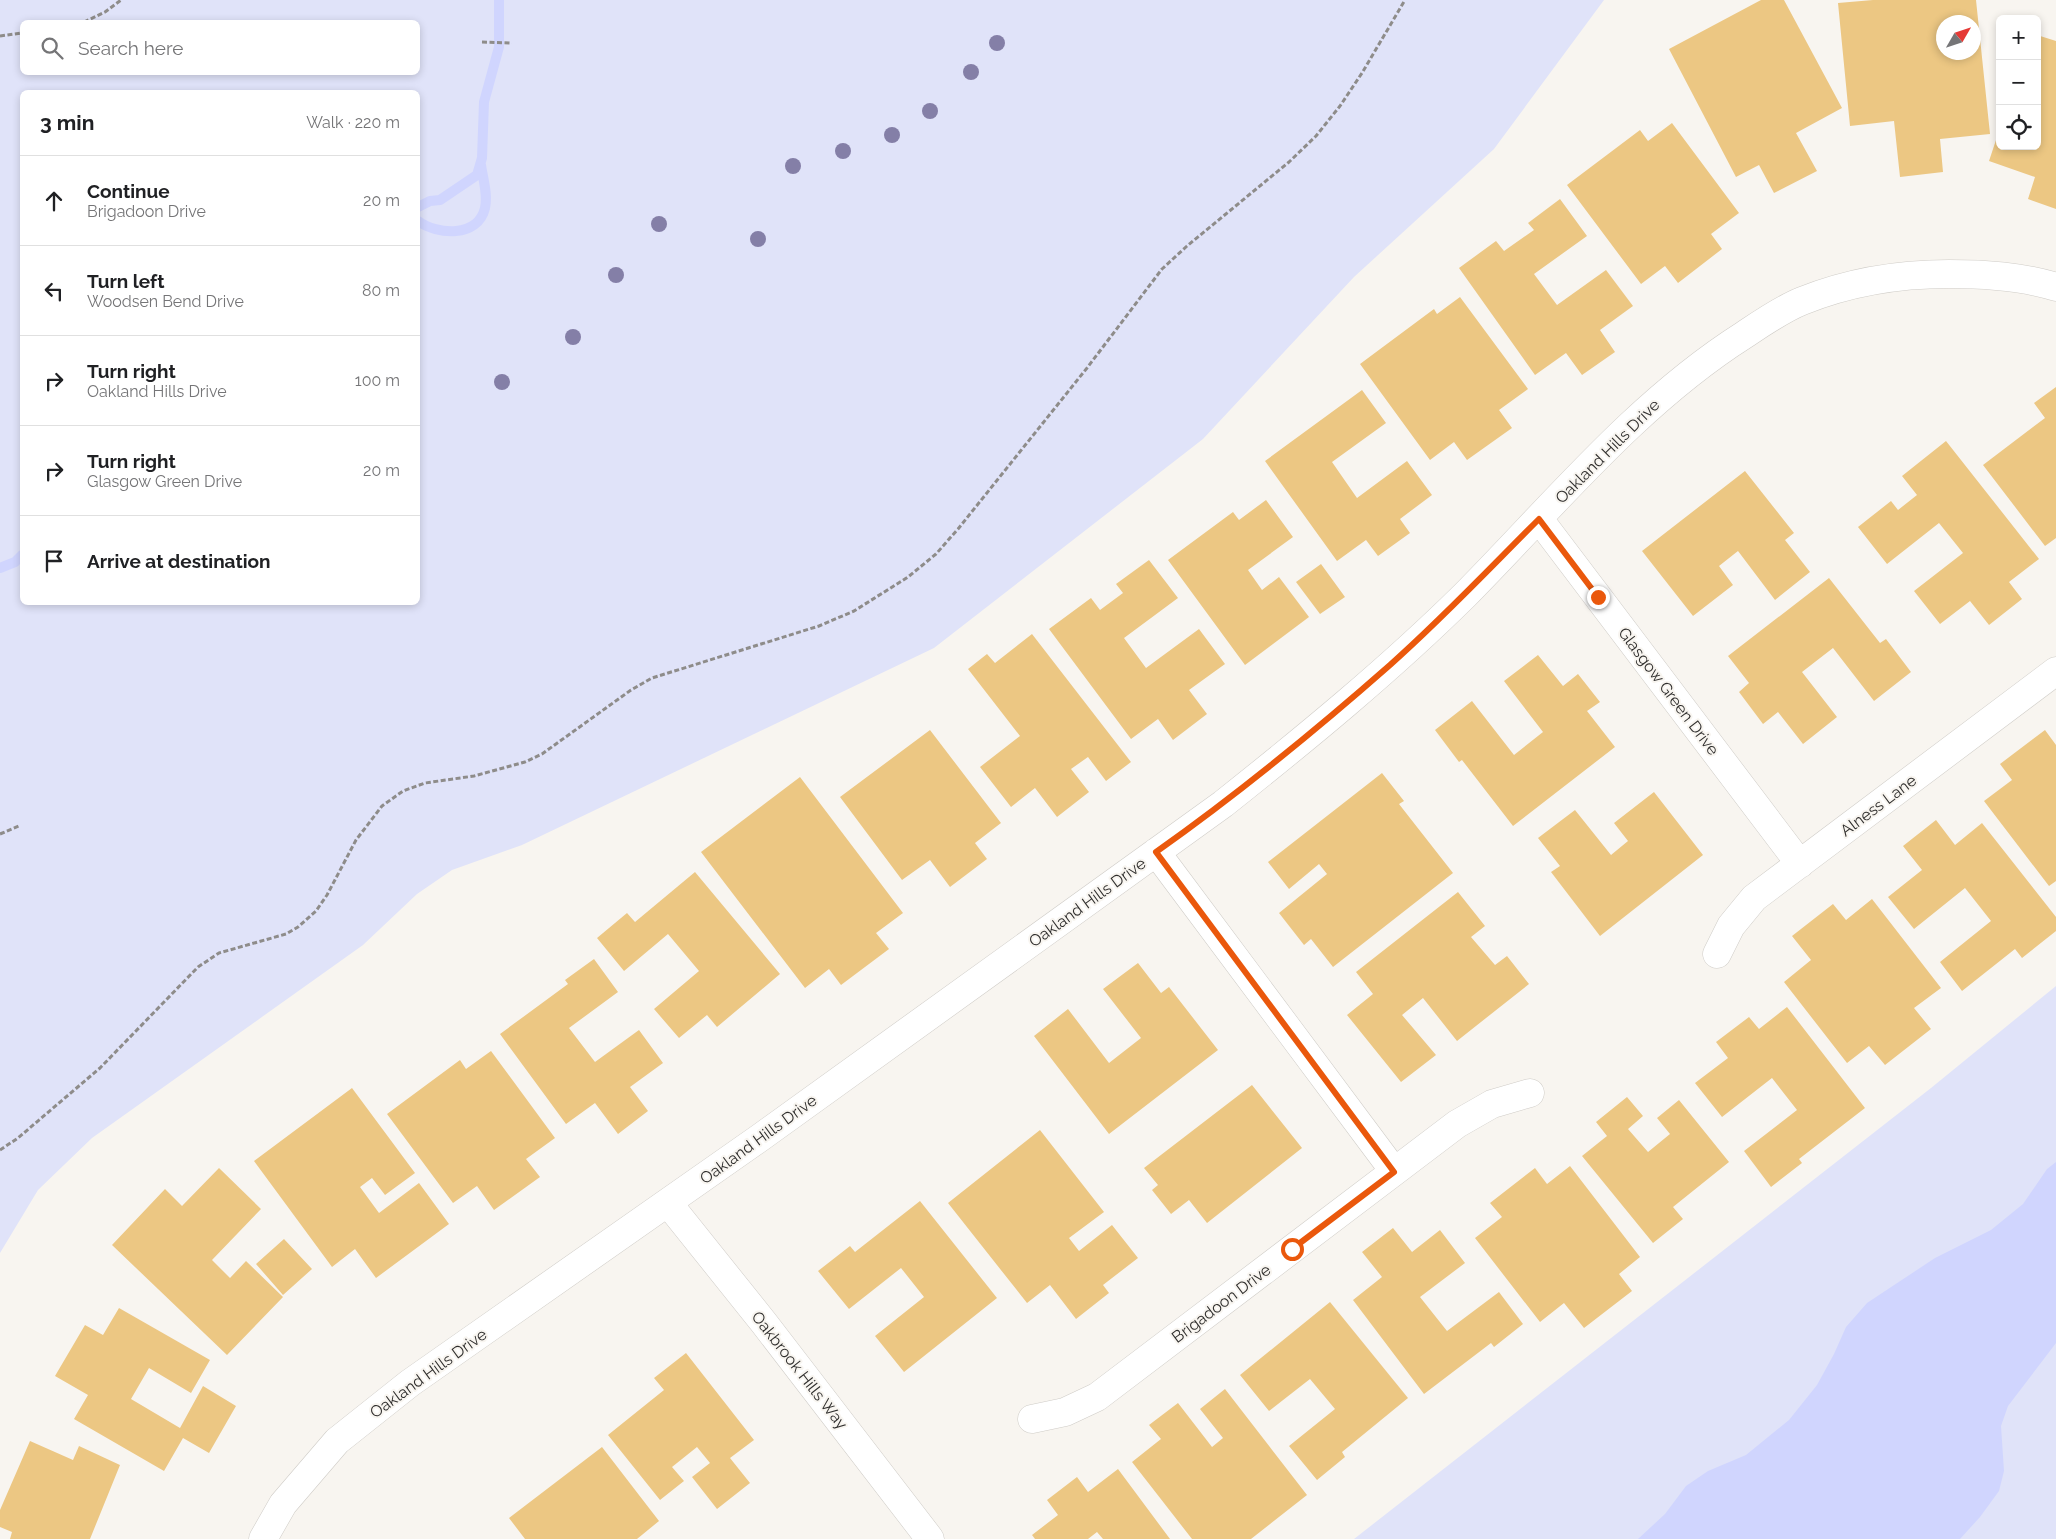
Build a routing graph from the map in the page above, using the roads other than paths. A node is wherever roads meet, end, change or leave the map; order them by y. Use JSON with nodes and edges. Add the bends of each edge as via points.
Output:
{"nodes":[{"id":1,"x":2056,"y":287,"type":"edge"},
{"id":2,"x":1539,"y":519,"type":"junction"},
{"id":3,"x":2056,"y":671,"type":"edge"},
{"id":4,"x":1156,"y":852,"type":"junction"},
{"id":5,"x":1800,"y":864,"type":"junction"},
{"id":6,"x":1717,"y":954,"type":"dead end"},
{"id":7,"x":1530,"y":1093,"type":"dead end"},
{"id":8,"x":1394,"y":1172,"type":"junction"},
{"id":9,"x":668,"y":1203,"type":"junction"},
{"id":10,"x":1032,"y":1419,"type":"dead end"},
{"id":11,"x":263,"y":1539,"type":"edge"},
{"id":12,"x":930,"y":1539,"type":"edge"}],
"edges":[{"from":1,"to":2,"type":"street","name":"Oakland Hills Drive","via":[[2034,280],[1977,274],[1928,274],[1872,279],[1801,301],[1712,355],[1667,392]]},
{"from":2,"to":4,"type":"street","name":"Oakland Hills Drive","via":[[1392,664],[1223,804]]},
{"from":2,"to":5,"type":"street","name":"Glasgow Green Drive"},
{"from":3,"to":5,"type":"street","name":"Alness Lane"},
{"from":4,"to":8,"type":"street"},
{"from":4,"to":9,"type":"street","name":"Oakland Hills Drive"},
{"from":5,"to":6,"type":"street","name":"Alness Lane","via":[[1754,898],[1731,926]]},
{"from":7,"to":8,"type":"street","name":"Brigadoon Drive","via":[[1492,1104],[1457,1124]]},
{"from":8,"to":10,"type":"street","name":"Brigadoon Drive","via":[[1097,1397],[1065,1412]]},
{"from":9,"to":11,"type":"street","name":"Oakland Hills Drive","via":[[410,1383],[337,1441],[283,1504]]},
{"from":9,"to":12,"type":"street","name":"Oakbrook Hills Way"}]}
